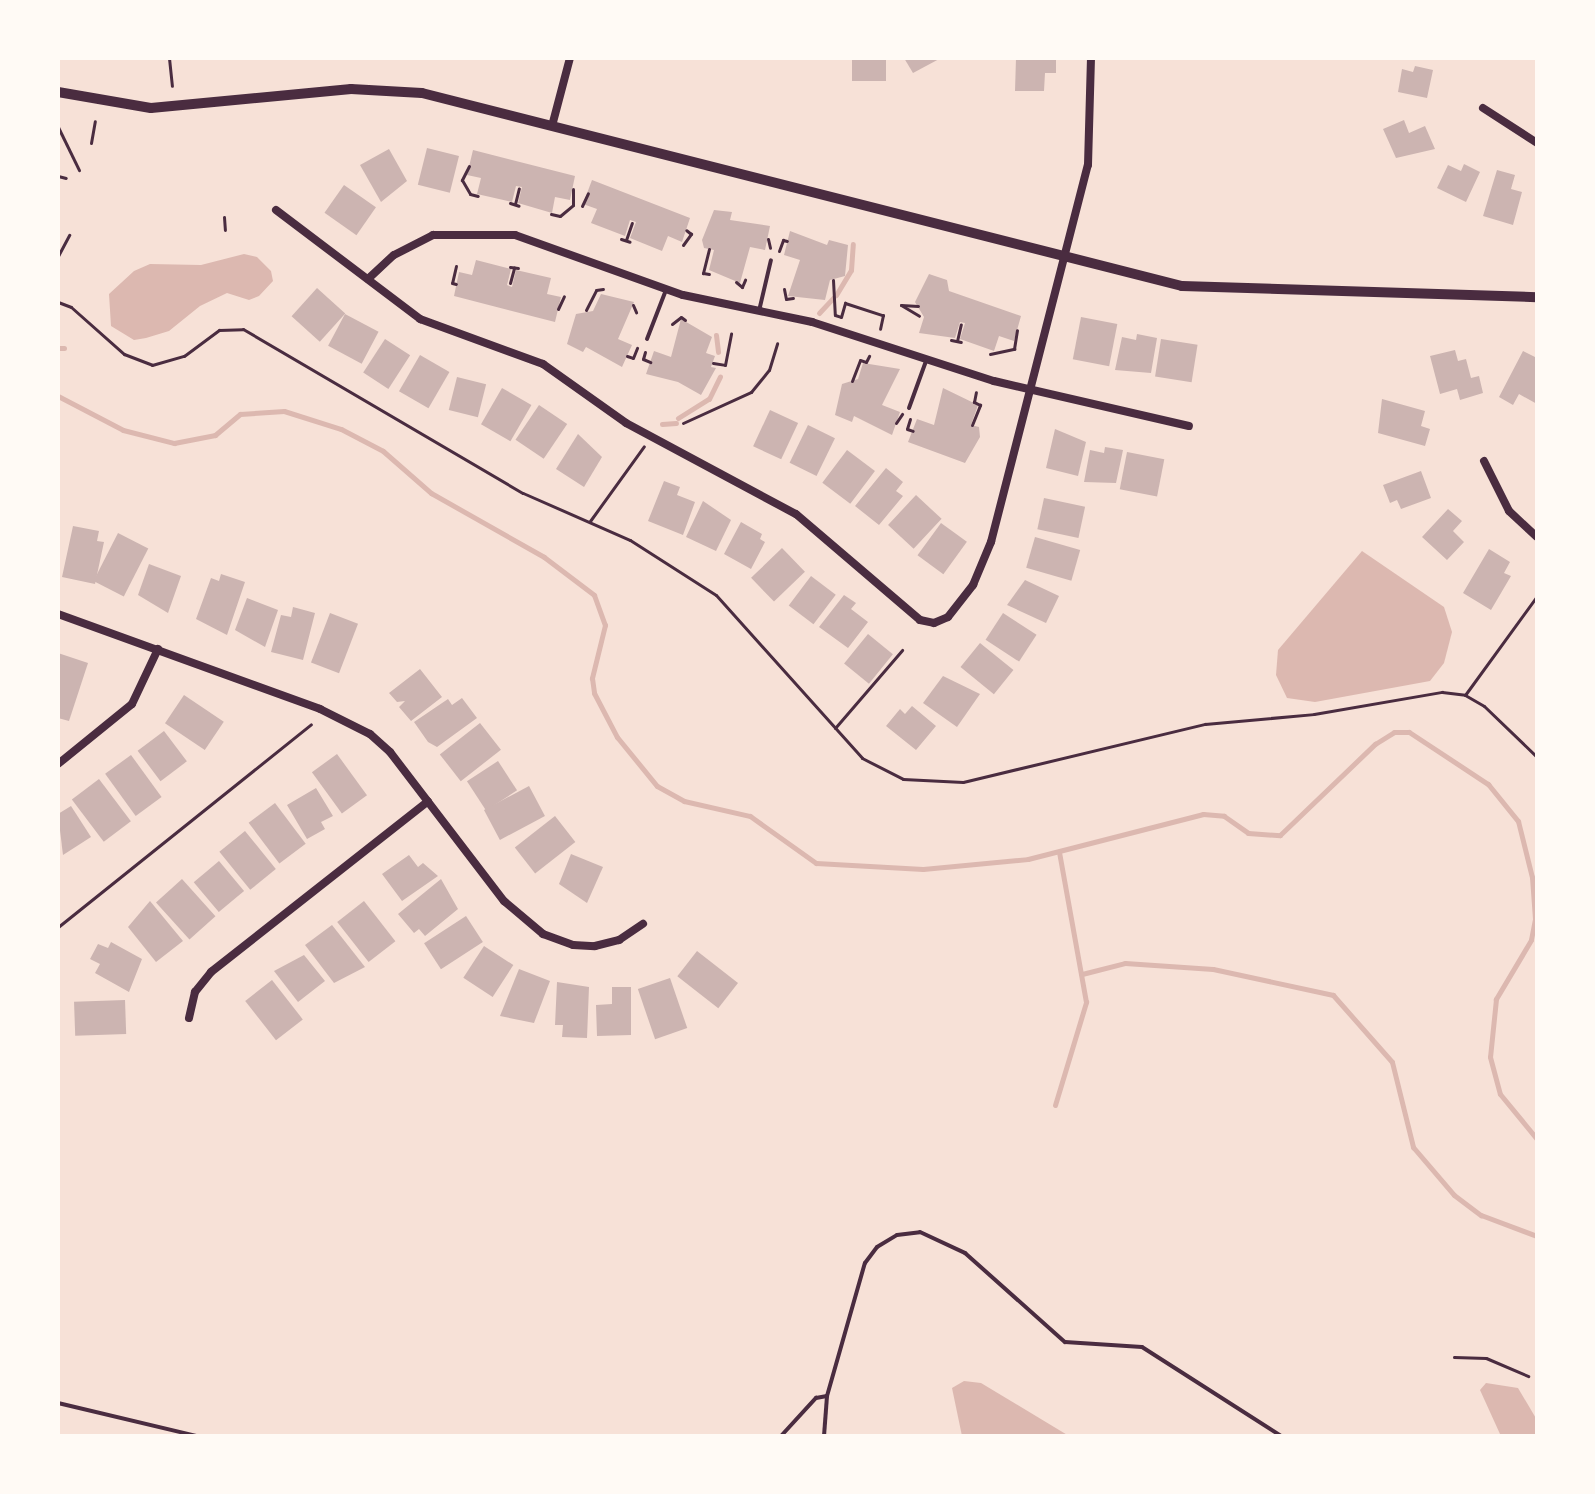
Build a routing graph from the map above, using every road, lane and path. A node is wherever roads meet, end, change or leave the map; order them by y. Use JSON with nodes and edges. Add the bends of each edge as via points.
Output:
{"nodes":[{"id":1,"x":169,"y":58,"type":"edge"},
{"id":2,"x":570,"y":58,"type":"edge"},
{"id":3,"x":1091,"y":58,"type":"edge"},
{"id":4,"x":172,"y":86,"type":"dead end"},
{"id":5,"x":58,"y":92,"type":"edge"},
{"id":6,"x":1483,"y":108,"type":"dead end"},
{"id":7,"x":95,"y":121,"type":"dead end"},
{"id":8,"x":552,"y":126,"type":"junction"},
{"id":9,"x":58,"y":127,"type":"edge"},
{"id":10,"x":91,"y":143,"type":"dead end"},
{"id":11,"x":1537,"y":143,"type":"edge"},
{"id":12,"x":469,"y":166,"type":"dead end"},
{"id":13,"x":79,"y":170,"type":"dead end"},
{"id":14,"x":58,"y":176,"type":"edge"},
{"id":15,"x":66,"y":178,"type":"dead end"},
{"id":16,"x":519,"y":188,"type":"dead end"},
{"id":17,"x":573,"y":189,"type":"dead end"},
{"id":18,"x":588,"y":193,"type":"dead end"},
{"id":19,"x":478,"y":196,"type":"dead end"},
{"id":20,"x":515,"y":204,"type":"dead end"},
{"id":21,"x":582,"y":206,"type":"dead end"},
{"id":22,"x":276,"y":210,"type":"dead end"},
{"id":23,"x":551,"y":214,"type":"dead end"},
{"id":24,"x":224,"y":217,"type":"dead end"},
{"id":25,"x":632,"y":223,"type":"dead end"},
{"id":26,"x":225,"y":230,"type":"dead end"},
{"id":27,"x":686,"y":230,"type":"dead end"},
{"id":28,"x":69,"y":235,"type":"dead end"},
{"id":29,"x":626,"y":240,"type":"dead end"},
{"id":30,"x":787,"y":241,"type":"dead end"},
{"id":31,"x":683,"y":245,"type":"dead end"},
{"id":32,"x":709,"y":249,"type":"dead end"},
{"id":33,"x":58,"y":256,"type":"edge"},
{"id":34,"x":1065,"y":257,"type":"junction"},
{"id":35,"x":771,"y":260,"type":"joint"},
{"id":36,"x":456,"y":266,"type":"dead end"},
{"id":37,"x":514,"y":268,"type":"dead end"},
{"id":38,"x":709,"y":274,"type":"dead end"},
{"id":39,"x":368,"y":279,"type":"junction"},
{"id":40,"x":745,"y":280,"type":"dead end"},
{"id":41,"x":833,"y":280,"type":"dead end"},
{"id":42,"x":736,"y":282,"type":"dead end"},
{"id":43,"x":510,"y":283,"type":"dead end"},
{"id":44,"x":456,"y":284,"type":"dead end"},
{"id":45,"x":603,"y":289,"type":"dead end"},
{"id":46,"x":784,"y":289,"type":"dead end"},
{"id":47,"x":666,"y":290,"type":"junction"},
{"id":48,"x":564,"y":296,"type":"dead end"},
{"id":49,"x":1537,"y":297,"type":"edge"},
{"id":50,"x":793,"y":298,"type":"dead end"},
{"id":51,"x":58,"y":302,"type":"edge"},
{"id":52,"x":633,"y":305,"type":"dead end"},
{"id":53,"x":918,"y":306,"type":"dead end"},
{"id":54,"x":558,"y":309,"type":"dead end"},
{"id":55,"x":586,"y":310,"type":"dead end"},
{"id":56,"x":759,"y":311,"type":"junction"},
{"id":57,"x":636,"y":312,"type":"dead end"},
{"id":58,"x":919,"y":316,"type":"dead end"},
{"id":59,"x":685,"y":320,"type":"dead end"},
{"id":60,"x":672,"y":324,"type":"dead end"},
{"id":61,"x":961,"y":324,"type":"dead end"},
{"id":62,"x":883,"y":330,"type":"dead end"},
{"id":63,"x":1017,"y":330,"type":"dead end"},
{"id":64,"x":731,"y":334,"type":"dead end"},
{"id":65,"x":647,"y":339,"type":"dead end"},
{"id":66,"x":956,"y":341,"type":"dead end"},
{"id":67,"x":777,"y":343,"type":"dead end"},
{"id":68,"x":637,"y":348,"type":"dead end"},
{"id":69,"x":645,"y":352,"type":"dead end"},
{"id":70,"x":990,"y":354,"type":"dead end"},
{"id":71,"x":627,"y":356,"type":"dead end"},
{"id":72,"x":869,"y":356,"type":"dead end"},
{"id":73,"x":926,"y":360,"type":"junction"},
{"id":74,"x":650,"y":362,"type":"dead end"},
{"id":75,"x":713,"y":363,"type":"dead end"},
{"id":76,"x":852,"y":381,"type":"dead end"},
{"id":77,"x":1031,"y":390,"type":"junction"},
{"id":78,"x":976,"y":392,"type":"dead end"},
{"id":79,"x":909,"y":408,"type":"joint"},
{"id":80,"x":683,"y":423,"type":"dead end"},
{"id":81,"x":972,"y":425,"type":"dead end"},
{"id":82,"x":1189,"y":426,"type":"dead end"},
{"id":83,"x":913,"y":431,"type":"dead end"},
{"id":84,"x":644,"y":446,"type":"dead end"},
{"id":85,"x":1484,"y":461,"type":"dead end"},
{"id":86,"x":590,"y":521,"type":"junction"},
{"id":87,"x":1537,"y":537,"type":"edge"},
{"id":88,"x":1537,"y":596,"type":"edge"},
{"id":89,"x":58,"y":614,"type":"edge"},
{"id":90,"x":158,"y":649,"type":"junction"},
{"id":91,"x":902,"y":650,"type":"dead end"},
{"id":92,"x":1465,"y":695,"type":"junction"},
{"id":93,"x":311,"y":724,"type":"dead end"},
{"id":94,"x":835,"y":728,"type":"junction"},
{"id":95,"x":1537,"y":757,"type":"edge"},
{"id":96,"x":58,"y":764,"type":"edge"},
{"id":97,"x":428,"y":801,"type":"junction"},
{"id":98,"x":643,"y":924,"type":"dead end"},
{"id":99,"x":58,"y":927,"type":"edge"},
{"id":100,"x":189,"y":1018,"type":"dead end"},
{"id":101,"x":1454,"y":1357,"type":"dead end"},
{"id":102,"x":1528,"y":1376,"type":"dead end"},
{"id":103,"x":827,"y":1396,"type":"junction"},
{"id":104,"x":58,"y":1403,"type":"edge"},
{"id":105,"x":196,"y":1436,"type":"edge"},
{"id":106,"x":630,"y":1436,"type":"edge"},
{"id":107,"x":671,"y":1436,"type":"edge"},
{"id":108,"x":781,"y":1436,"type":"edge"},
{"id":109,"x":824,"y":1436,"type":"edge"},
{"id":110,"x":1281,"y":1436,"type":"edge"}],
"edges":[{"from":1,"to":4,"type":"path"},
{"from":2,"to":8,"type":"street"},
{"from":3,"to":34,"type":"street","via":[[1090,151]]},
{"from":5,"to":8,"type":"street","via":[[151,108],[388,89]]},
{"from":6,"to":11,"type":"street"},
{"from":7,"to":10,"type":"path"},
{"from":8,"to":34,"type":"street"},
{"from":9,"to":13,"type":"path"},
{"from":12,"to":19,"type":"path","via":[[462,180],[470,194]]},
{"from":14,"to":15,"type":"path"},
{"from":16,"to":20,"type":"path"},
{"from":17,"to":23,"type":"path","via":[[573,205],[560,216]]},
{"from":18,"to":21,"type":"path"},
{"from":22,"to":39,"type":"street"},
{"from":24,"to":26,"type":"path"},
{"from":25,"to":29,"type":"path"},
{"from":27,"to":31,"type":"path","via":[[691,234]]},
{"from":28,"to":33,"type":"path"},
{"from":30,"to":35,"type":"path"},
{"from":32,"to":38,"type":"path","via":[[703,273]]},
{"from":34,"to":49,"type":"street","via":[[1207,290]]},
{"from":34,"to":77,"type":"street"},
{"from":35,"to":56,"type":"lane"},
{"from":36,"to":44,"type":"path"},
{"from":37,"to":43,"type":"path"},
{"from":39,"to":47,"type":"street","via":[[420,239],[471,232],[542,242]]},
{"from":39,"to":77,"type":"street","via":[[442,330],[543,364],[626,423],[796,514],[920,620],[934,623],[948,617],[977,576]]},
{"from":40,"to":42,"type":"path","via":[[742,287]]},
{"from":41,"to":62,"type":"path","via":[[835,315],[841,317],[845,303],[883,315]]},
{"from":45,"to":55,"type":"path","via":[[596,290]]},
{"from":46,"to":50,"type":"path","via":[[786,299]]},
{"from":47,"to":56,"type":"street"},
{"from":47,"to":65,"type":"lane"},
{"from":48,"to":54,"type":"path"},
{"from":51,"to":86,"type":"path","via":[[71,307],[124,354],[152,365],[184,356],[219,330],[243,329],[499,480]]},
{"from":52,"to":57,"type":"path"},
{"from":53,"to":58,"type":"path","via":[[901,305]]},
{"from":56,"to":73,"type":"street","via":[[836,329]]},
{"from":59,"to":60,"type":"path","via":[[681,317]]},
{"from":61,"to":66,"type":"path"},
{"from":63,"to":70,"type":"path","via":[[1014,349]]},
{"from":64,"to":75,"type":"path","via":[[725,365]]},
{"from":67,"to":80,"type":"path","via":[[769,370],[751,392]]},
{"from":68,"to":71,"type":"path","via":[[633,358]]},
{"from":69,"to":74,"type":"path","via":[[643,359]]},
{"from":72,"to":76,"type":"path","via":[[866,362],[860,360]]},
{"from":73,"to":77,"type":"street"},
{"from":73,"to":79,"type":"lane"},
{"from":77,"to":82,"type":"street"},
{"from":78,"to":81,"type":"path","via":[[974,402],[980,405]]},
{"from":79,"to":83,"type":"path","via":[[907,429]]},
{"from":84,"to":86,"type":"path"},
{"from":85,"to":87,"type":"street","via":[[1509,511]]},
{"from":86,"to":94,"type":"path","via":[[706,586]]},
{"from":88,"to":92,"type":"path"},
{"from":89,"to":90,"type":"street"},
{"from":90,"to":96,"type":"street","via":[[132,704]]},
{"from":90,"to":97,"type":"street","via":[[352,723],[385,746]]},
{"from":91,"to":94,"type":"path"},
{"from":92,"to":94,"type":"path","via":[[1442,692],[1314,714],[1205,724],[949,783],[914,782],[879,770]]},
{"from":92,"to":95,"type":"path","via":[[1496,716]]},
{"from":93,"to":99,"type":"path"},
{"from":97,"to":98,"type":"street","via":[[504,901],[543,934],[595,946],[619,940]]},
{"from":97,"to":100,"type":"street","via":[[211,972],[195,992]]},
{"from":101,"to":102,"type":"path","via":[[1486,1358]]},
{"from":103,"to":108,"type":"lane","via":[[816,1398]]},
{"from":103,"to":109,"type":"lane"},
{"from":103,"to":110,"type":"lane","via":[[865,1263],[877,1247],[897,1235],[920,1232],[965,1253],[1065,1342],[1142,1347]]},
{"from":104,"to":105,"type":"lane"},
{"from":106,"to":107,"type":"lane"}]}
